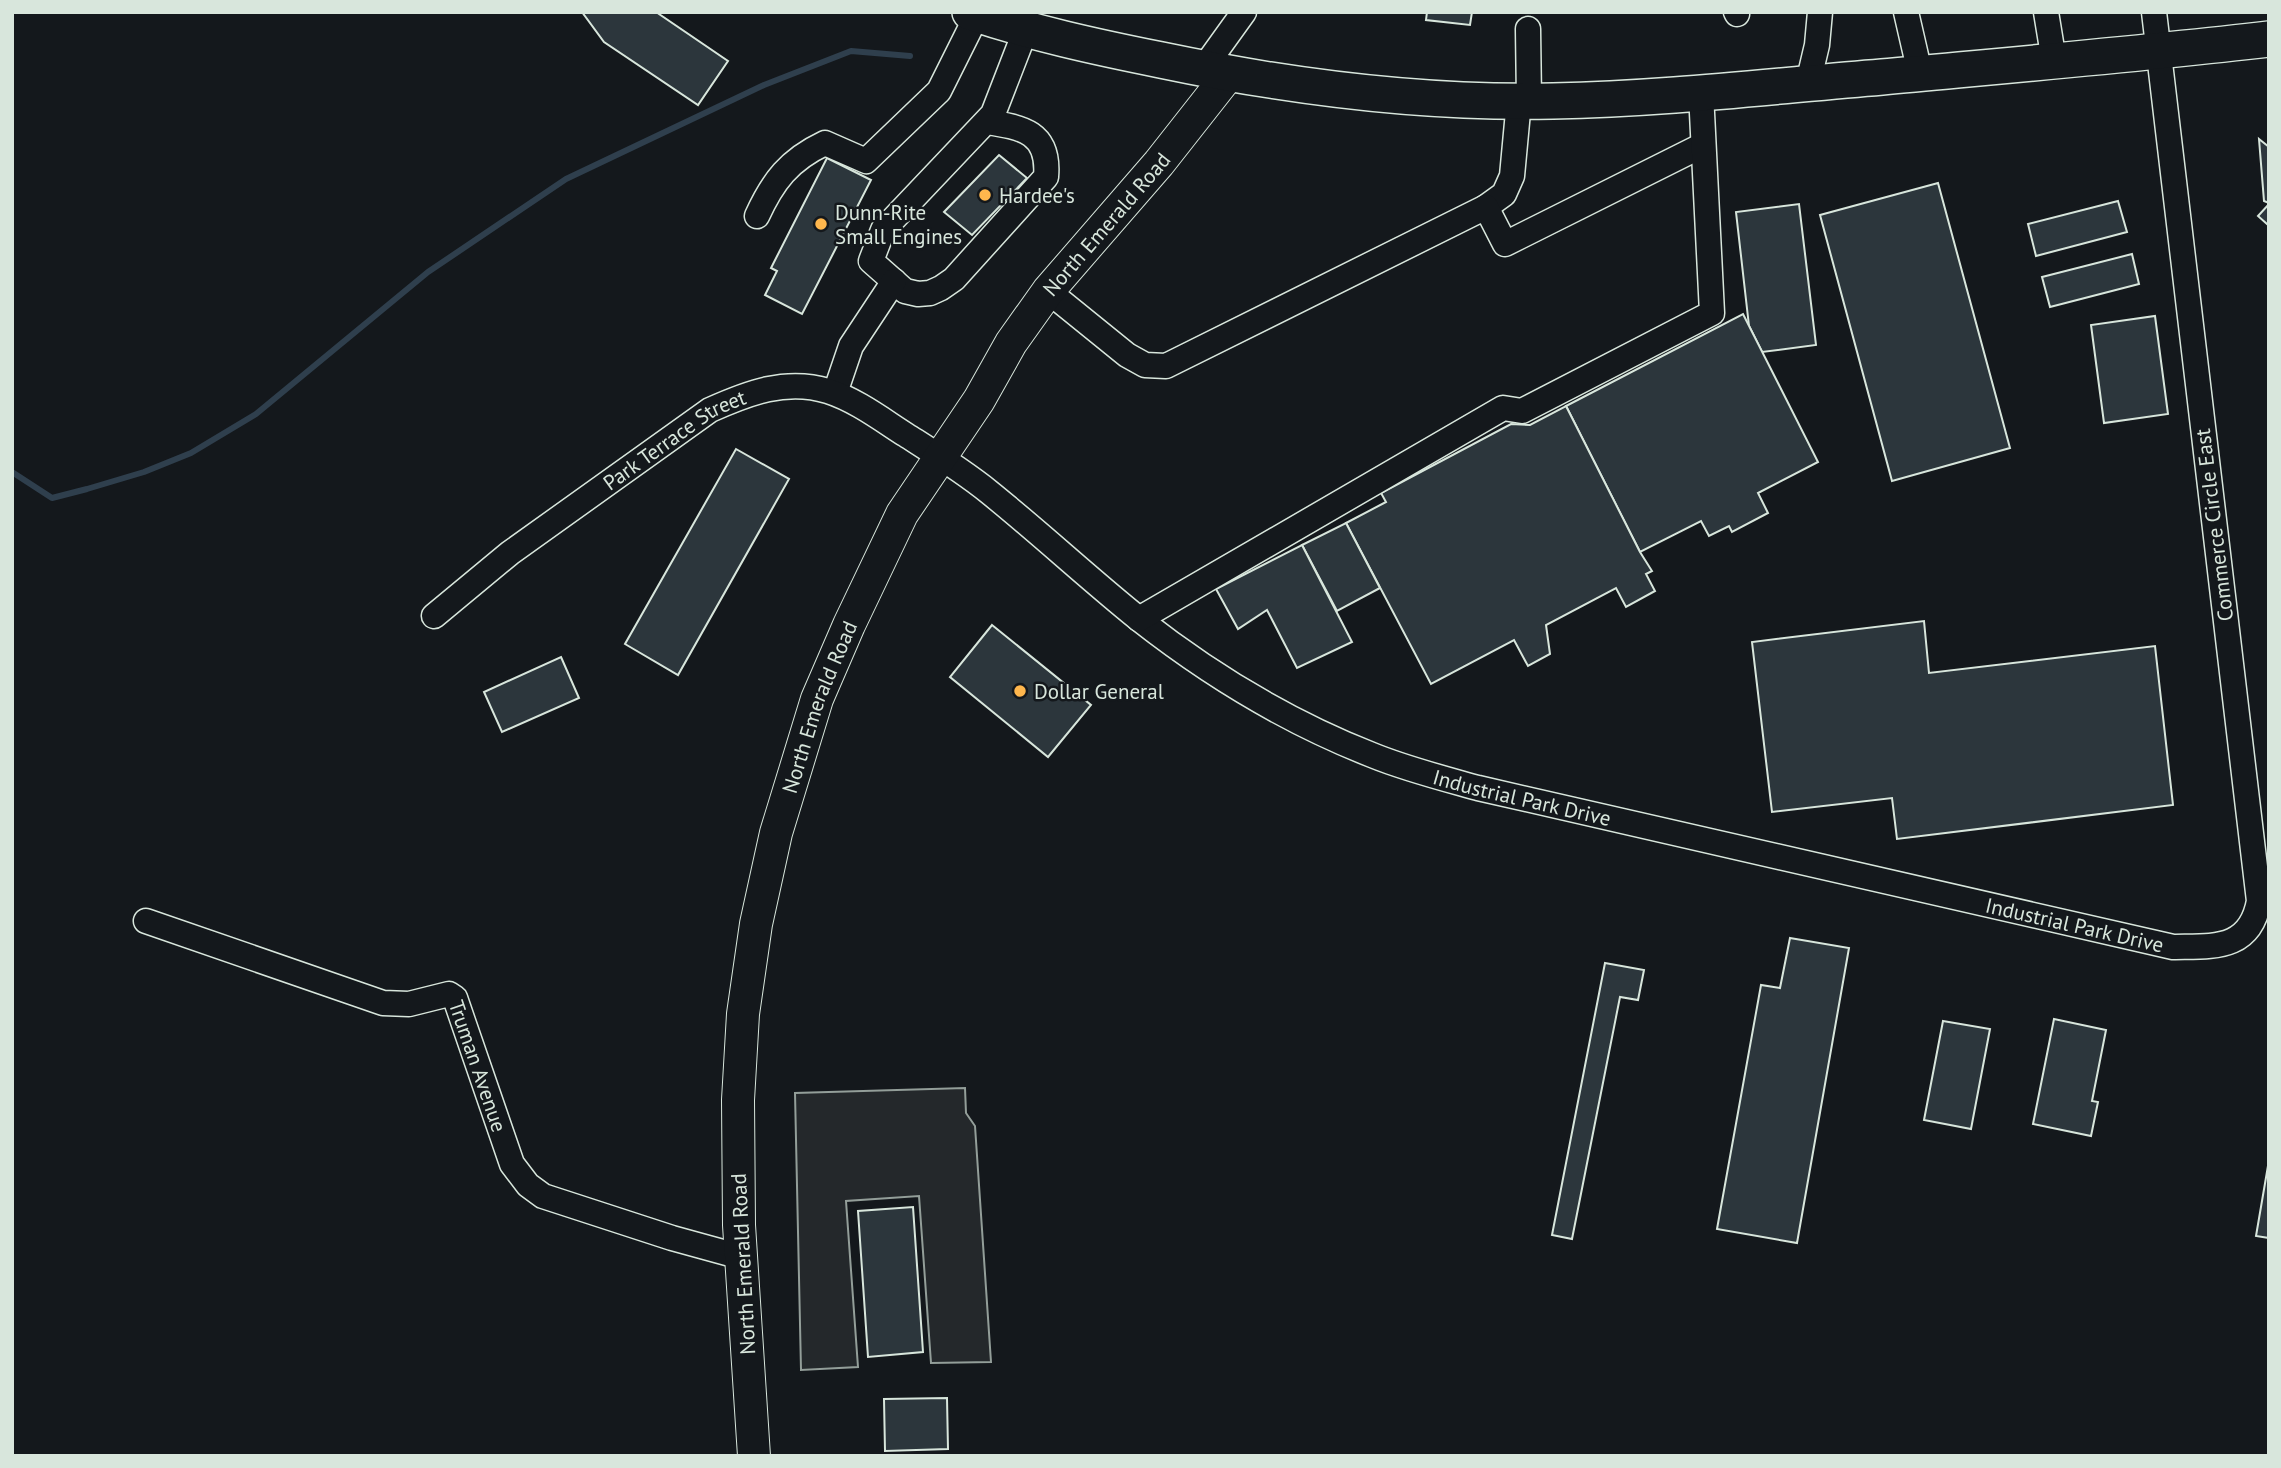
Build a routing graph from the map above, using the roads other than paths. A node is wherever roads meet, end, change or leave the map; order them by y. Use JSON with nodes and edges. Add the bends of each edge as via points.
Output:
{"nodes":[{"id":1,"x":1244,"y":12,"type":"edge"},
{"id":2,"x":1820,"y":12,"type":"edge"},
{"id":3,"x":1906,"y":12,"type":"edge"},
{"id":4,"x":2046,"y":12,"type":"edge"},
{"id":5,"x":2154,"y":12,"type":"edge"},
{"id":6,"x":973,"y":13,"type":"edge"},
{"id":7,"x":1027,"y":29,"type":"junction"},
{"id":8,"x":1528,"y":29,"type":"dead end"},
{"id":9,"x":2269,"y":39,"type":"edge"},
{"id":10,"x":2157,"y":52,"type":"junction"},
{"id":11,"x":2054,"y":61,"type":"junction"},
{"id":12,"x":1216,"y":72,"type":"junction"},
{"id":13,"x":1920,"y":73,"type":"junction"},
{"id":14,"x":1808,"y":83,"type":"junction"},
{"id":15,"x":1700,"y":93,"type":"junction"},
{"id":16,"x":1524,"y":101,"type":"junction"},
{"id":17,"x":986,"y":122,"type":"junction"},
{"id":18,"x":1703,"y":145,"type":"junction"},
{"id":19,"x":1486,"y":207,"type":"junction"},
{"id":20,"x":757,"y":216,"type":"dead end"},
{"id":21,"x":894,"y":281,"type":"junction"},
{"id":22,"x":1048,"y":292,"type":"junction"},
{"id":23,"x":835,"y":393,"type":"junction"},
{"id":24,"x":941,"y":458,"type":"junction"},
{"id":25,"x":434,"y":616,"type":"dead end"},
{"id":26,"x":1139,"y":619,"type":"junction"},
{"id":27,"x":146,"y":921,"type":"dead end"},
{"id":28,"x":2187,"y":947,"type":"joint"},
{"id":29,"x":741,"y":1257,"type":"junction"},
{"id":30,"x":754,"y":1456,"type":"edge"}],
"edges":[{"from":1,"to":12,"type":"street"},
{"from":2,"to":14,"type":"street"},
{"from":3,"to":13,"type":"street"},
{"from":4,"to":11,"type":"street"},
{"from":5,"to":10,"type":"street","name":"Commerce Circle East"},
{"from":6,"to":7,"type":"highway"},
{"from":6,"to":20,"type":"street","via":[[939,91],[905,126],[866,161],[825,143],[804,153],[768,193]]},
{"from":7,"to":12,"type":"highway"},
{"from":7,"to":17,"type":"street"},
{"from":8,"to":16,"type":"street"},
{"from":9,"to":10,"type":"highway"},
{"from":10,"to":11,"type":"highway"},
{"from":10,"to":28,"type":"street","name":"Commerce Circle East","via":[[2259,901],[2253,922],[2233,941],[2220,947]]},
{"from":11,"to":13,"type":"highway"},
{"from":12,"to":16,"type":"highway","via":[[1344,90]]},
{"from":12,"to":22,"type":"main road","name":"North Emerald Road","via":[[1159,163]]},
{"from":13,"to":14,"type":"highway"},
{"from":14,"to":15,"type":"highway"},
{"from":15,"to":16,"type":"highway"},
{"from":15,"to":18,"type":"street"},
{"from":16,"to":19,"type":"street","via":[[1512,176],[1504,194]]},
{"from":17,"to":21,"type":"street","via":[[883,230],[871,261]]},
{"from":17,"to":21,"type":"street","via":[[1017,126],[1034,136],[1047,163],[1046,177],[954,279],[930,293],[918,294],[905,291]]},
{"from":18,"to":19,"type":"street","via":[[1505,244]]},
{"from":18,"to":26,"type":"street","via":[[1712,313],[1522,411],[1503,408]]},
{"from":19,"to":22,"type":"street","via":[[1166,366],[1145,365],[1127,355]]},
{"from":21,"to":23,"type":"street","via":[[851,346]]},
{"from":22,"to":24,"type":"main road","name":"North Emerald Road"},
{"from":23,"to":24,"type":"street","name":"Park Terrace Street"},
{"from":23,"to":25,"type":"street","name":"Park Terrace Street","via":[[785,386],[743,395],[710,410],[510,553]]},
{"from":24,"to":26,"type":"street","name":"Industrial Park Drive"},
{"from":24,"to":29,"type":"main road","name":"North Emerald Road","via":[[902,514],[849,625],[817,699],[776,832],[743,1014],[738,1100]]},
{"from":26,"to":28,"type":"street","name":"Industrial Park Drive","via":[[1284,714],[1419,772]]},
{"from":27,"to":29,"type":"street","name":"Truman Avenue","via":[[383,1003],[409,1004],[449,994],[455,998],[512,1164],[528,1185],[543,1196]]},
{"from":29,"to":30,"type":"main road","name":"North Emerald Road"}]}
